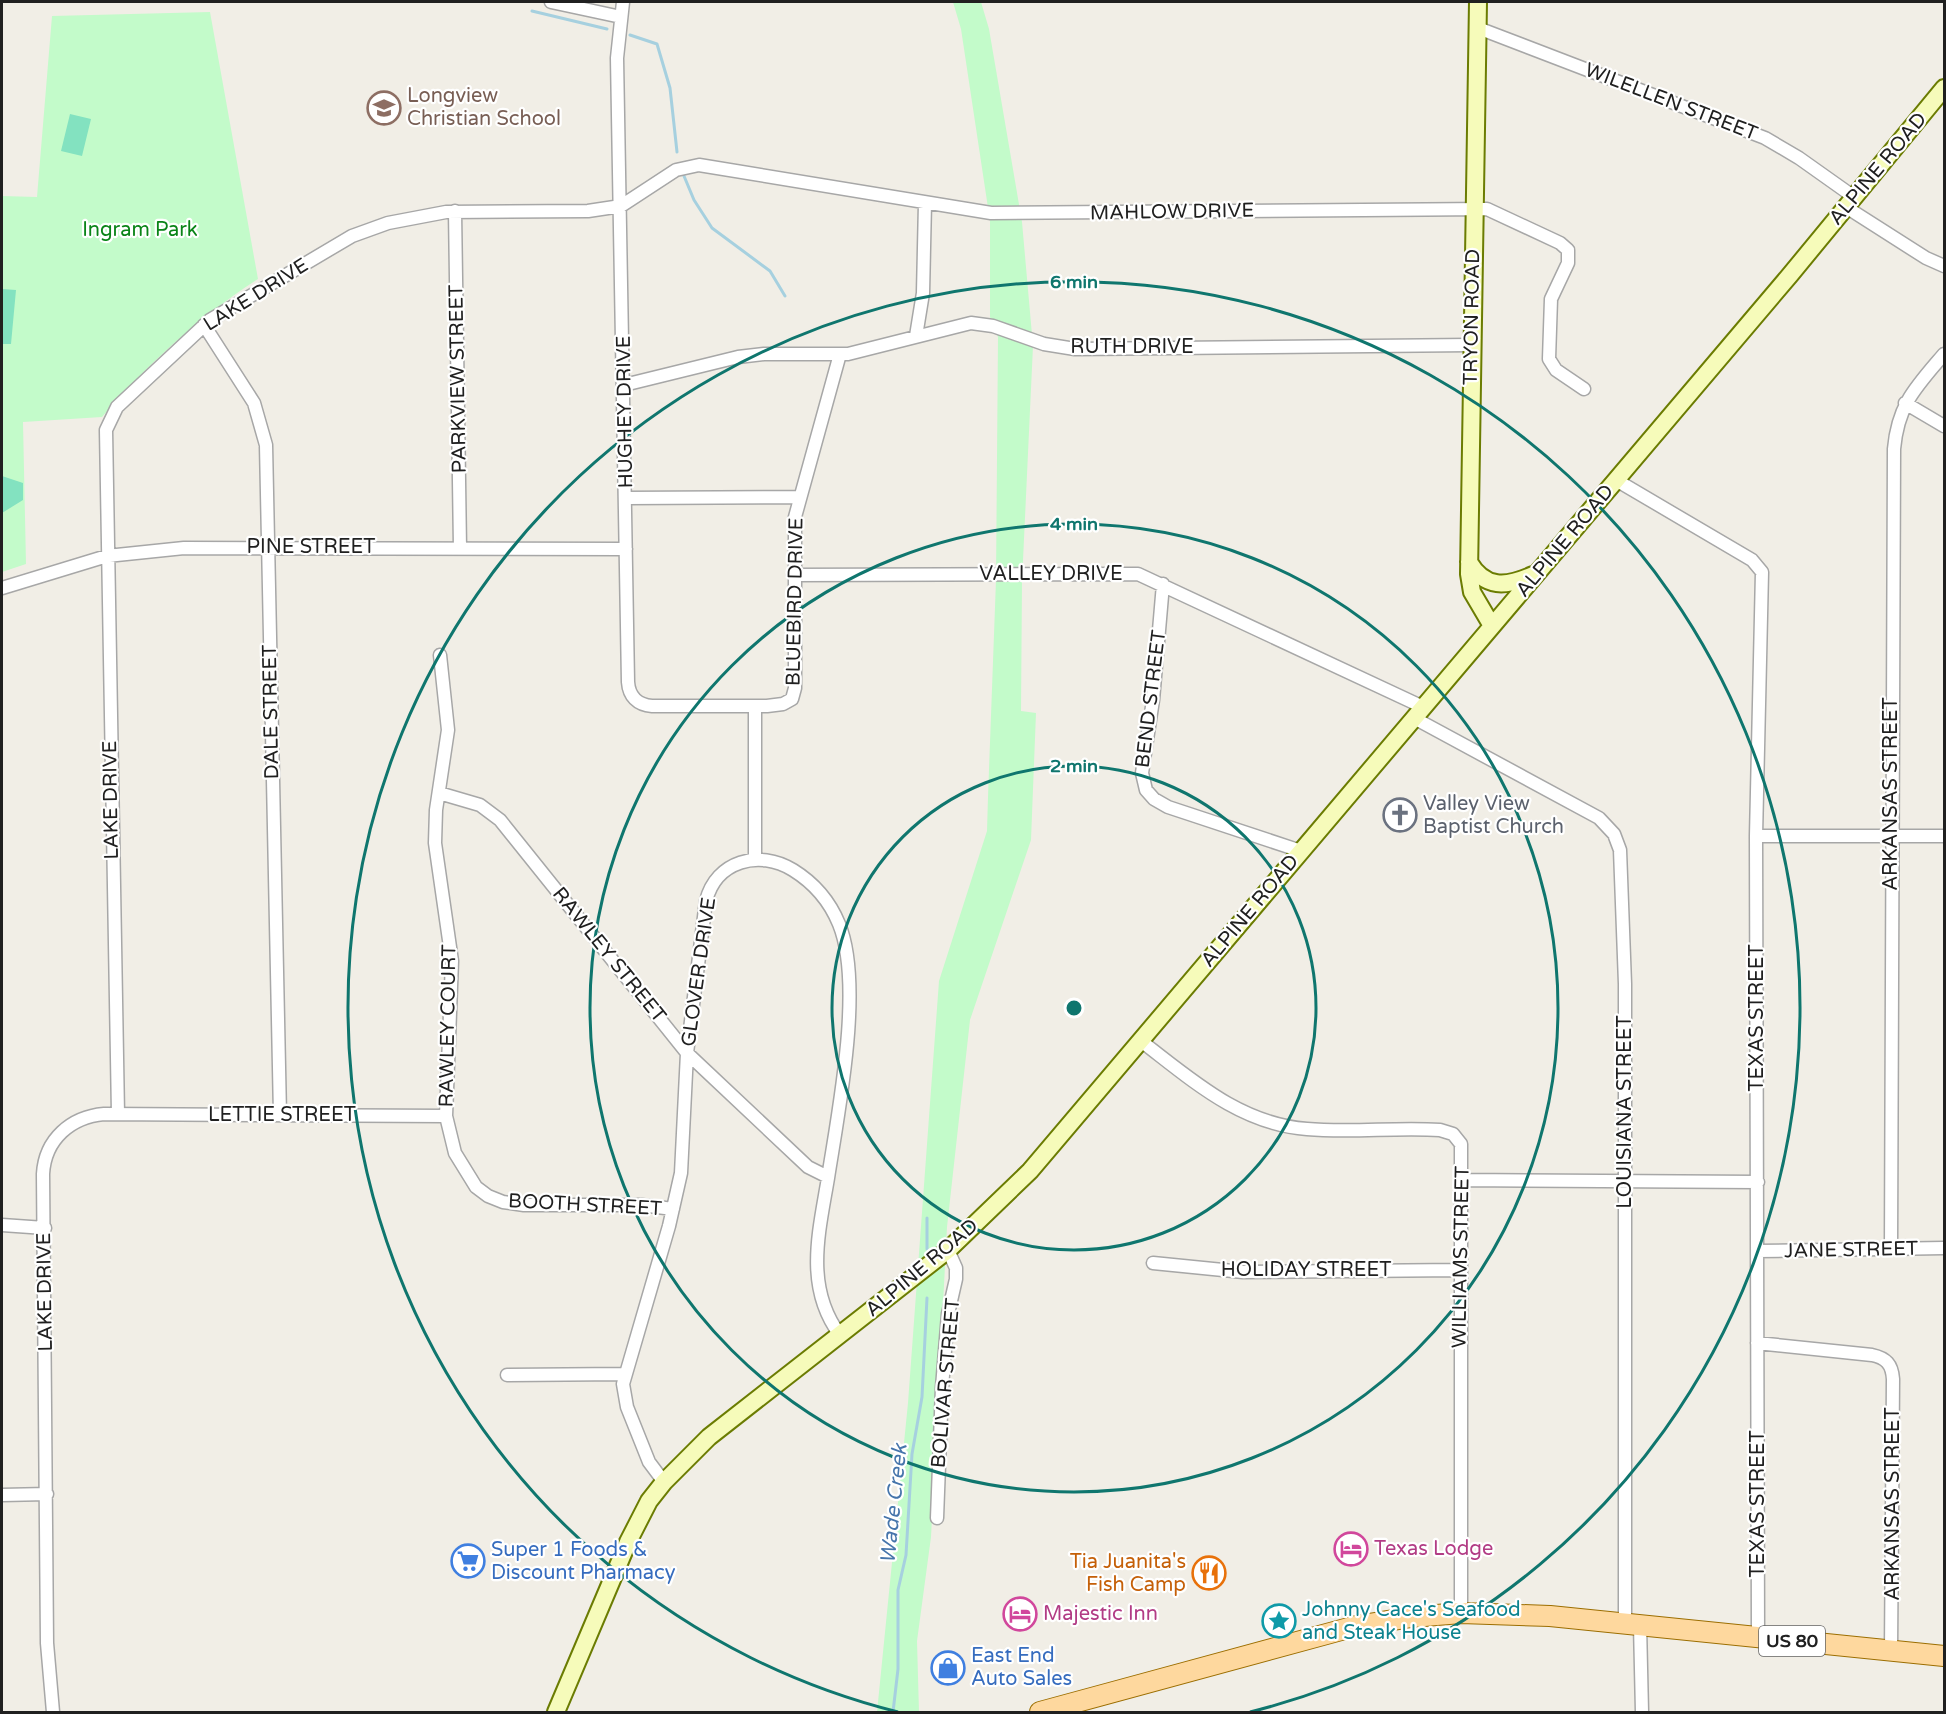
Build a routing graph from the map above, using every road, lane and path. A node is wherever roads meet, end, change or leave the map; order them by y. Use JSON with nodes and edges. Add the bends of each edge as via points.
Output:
{"nodes":[{"id":1,"x":551,"y":2,"type":"edge"},
{"id":2,"x":623,"y":2,"type":"edge"},
{"id":3,"x":1478,"y":2,"type":"edge"},
{"id":4,"x":621,"y":16,"type":"junction"},
{"id":5,"x":1478,"y":28,"type":"junction"},
{"id":6,"x":1944,"y":88,"type":"edge"},
{"id":7,"x":925,"y":202,"type":"junction"},
{"id":8,"x":1850,"y":202,"type":"junction"},
{"id":9,"x":621,"y":206,"type":"junction"},
{"id":10,"x":1474,"y":207,"type":"junction"},
{"id":11,"x":455,"y":211,"type":"junction"},
{"id":12,"x":1944,"y":266,"type":"edge"},
{"id":13,"x":204,"y":325,"type":"junction"},
{"id":14,"x":915,"y":336,"type":"junction"},
{"id":15,"x":1471,"y":345,"type":"junction"},
{"id":16,"x":840,"y":354,"type":"junction"},
{"id":17,"x":1944,"y":354,"type":"edge"},
{"id":18,"x":624,"y":386,"type":"junction"},
{"id":19,"x":1584,"y":389,"type":"dead end"},
{"id":20,"x":1905,"y":403,"type":"junction"},
{"id":21,"x":1944,"y":426,"type":"edge"},
{"id":22,"x":1616,"y":480,"type":"junction"},
{"id":23,"x":800,"y":497,"type":"junction"},
{"id":24,"x":626,"y":498,"type":"junction"},
{"id":25,"x":268,"y":547,"type":"junction"},
{"id":26,"x":460,"y":548,"type":"junction"},
{"id":27,"x":626,"y":549,"type":"junction"},
{"id":28,"x":107,"y":556,"type":"junction"},
{"id":29,"x":1469,"y":562,"type":"junction"},
{"id":30,"x":1536,"y":574,"type":"junction"},
{"id":31,"x":793,"y":575,"type":"junction"},
{"id":32,"x":1163,"y":584,"type":"junction"},
{"id":33,"x":2,"y":588,"type":"edge"},
{"id":34,"x":1492,"y":626,"type":"junction"},
{"id":35,"x":440,"y":655,"type":"dead end"},
{"id":36,"x":755,"y":706,"type":"junction"},
{"id":37,"x":1419,"y":712,"type":"junction"},
{"id":38,"x":439,"y":793,"type":"junction"},
{"id":39,"x":1756,"y":836,"type":"junction"},
{"id":40,"x":1891,"y":836,"type":"junction"},
{"id":41,"x":1944,"y":836,"type":"edge"},
{"id":42,"x":1301,"y":851,"type":"junction"},
{"id":43,"x":755,"y":860,"type":"junction"},
{"id":44,"x":1141,"y":1041,"type":"junction"},
{"id":45,"x":687,"y":1053,"type":"junction"},
{"id":46,"x":118,"y":1114,"type":"junction"},
{"id":47,"x":280,"y":1115,"type":"junction"},
{"id":48,"x":446,"y":1116,"type":"junction"},
{"id":49,"x":828,"y":1177,"type":"junction"},
{"id":50,"x":1462,"y":1180,"type":"junction"},
{"id":51,"x":1625,"y":1182,"type":"junction"},
{"id":52,"x":1758,"y":1182,"type":"junction"},
{"id":53,"x":497,"y":1200,"type":"joint"},
{"id":54,"x":673,"y":1209,"type":"junction"},
{"id":55,"x":2,"y":1225,"type":"edge"},
{"id":56,"x":45,"y":1228,"type":"junction"},
{"id":57,"x":1944,"y":1248,"type":"edge"},
{"id":58,"x":1891,"y":1249,"type":"junction"},
{"id":59,"x":948,"y":1250,"type":"junction"},
{"id":60,"x":1757,"y":1251,"type":"junction"},
{"id":61,"x":1153,"y":1263,"type":"dead end"},
{"id":62,"x":1460,"y":1270,"type":"junction"},
{"id":63,"x":840,"y":1335,"type":"junction"},
{"id":64,"x":1757,"y":1343,"type":"junction"},
{"id":65,"x":624,"y":1374,"type":"junction"},
{"id":66,"x":507,"y":1375,"type":"dead end"},
{"id":67,"x":664,"y":1482,"type":"junction"},
{"id":68,"x":47,"y":1494,"type":"junction"},
{"id":69,"x":2,"y":1495,"type":"edge"},
{"id":70,"x":937,"y":1518,"type":"dead end"},
{"id":71,"x":1461,"y":1613,"type":"junction"},
{"id":72,"x":1632,"y":1624,"type":"junction"},
{"id":73,"x":1758,"y":1638,"type":"junction"},
{"id":74,"x":1891,"y":1651,"type":"junction"},
{"id":75,"x":1944,"y":1656,"type":"edge"},
{"id":76,"x":53,"y":1713,"type":"edge"},
{"id":77,"x":556,"y":1713,"type":"edge"},
{"id":78,"x":1040,"y":1713,"type":"edge"},
{"id":79,"x":1642,"y":1713,"type":"edge"}],
"edges":[{"from":1,"to":4,"type":"street"},
{"from":2,"to":4,"type":"street","name":"HUGHEY DRIVE"},
{"from":3,"to":5,"type":"main road","name":"TRYON ROAD"},
{"from":4,"to":9,"type":"street","name":"HUGHEY DRIVE","via":[[617,58]]},
{"from":5,"to":8,"type":"street","name":"WILELLEN STREET","via":[[1766,138],[1799,158]]},
{"from":5,"to":10,"type":"main road","name":"TRYON ROAD"},
{"from":6,"to":8,"type":"main road","name":"ALPINE ROAD"},
{"from":7,"to":9,"type":"street","name":"MAHLOW DRIVE","via":[[699,165],[676,170]]},
{"from":7,"to":10,"type":"street","name":"MAHLOW DRIVE","via":[[1013,214]]},
{"from":7,"to":14,"type":"street","via":[[923,293]]},
{"from":8,"to":12,"type":"street","name":"WILELLEN STREET","via":[[1926,258]]},
{"from":8,"to":22,"type":"main road","name":"ALPINE ROAD"},
{"from":9,"to":11,"type":"street","name":"LAKE DRIVE","via":[[588,211]]},
{"from":9,"to":18,"type":"street","name":"HUGHEY DRIVE"},
{"from":10,"to":15,"type":"main road","name":"TRYON ROAD"},
{"from":10,"to":19,"type":"street","name":"MAHLOW DRIVE","via":[[1496,212],[1568,250],[1568,263],[1551,299],[1548,359],[1556,370]]},
{"from":11,"to":13,"type":"street","name":"LAKE DRIVE","via":[[388,223],[352,236]]},
{"from":11,"to":26,"type":"street","name":"PARKVIEW STREET"},
{"from":13,"to":25,"type":"street","name":"DALE STREET","via":[[250,396],[262,423],[267,452]]},
{"from":13,"to":28,"type":"street","name":"LAKE DRIVE","via":[[122,402],[109,420],[105,444]]},
{"from":14,"to":15,"type":"street","name":"RUTH DRIVE","via":[[970,323],[1075,349]]},
{"from":14,"to":16,"type":"street","name":"RUTH DRIVE"},
{"from":15,"to":29,"type":"main road","name":"TRYON ROAD"},
{"from":16,"to":18,"type":"street","name":"RUTH DRIVE","via":[[752,354]]},
{"from":16,"to":23,"type":"street","name":"BLUEBIRD DRIVE"},
{"from":17,"to":20,"type":"street","name":"ARKANSAS STREET"},
{"from":18,"to":24,"type":"street","name":"HUGHEY DRIVE"},
{"from":20,"to":21,"type":"street"},
{"from":20,"to":40,"type":"street","name":"ARKANSAS STREET","via":[[1894,449]]},
{"from":22,"to":30,"type":"main road","name":"ALPINE ROAD"},
{"from":22,"to":39,"type":"street","name":"TEXAS STREET","via":[[1761,569]]},
{"from":23,"to":24,"type":"street"},
{"from":23,"to":31,"type":"street","name":"BLUEBIRD DRIVE","via":[[793,535]]},
{"from":24,"to":27,"type":"street","name":"HUGHEY DRIVE"},
{"from":25,"to":26,"type":"street","name":"PINE STREET"},
{"from":25,"to":28,"type":"street","name":"PINE STREET","via":[[196,547]]},
{"from":25,"to":47,"type":"street","name":"DALE STREET"},
{"from":26,"to":27,"type":"street","name":"PINE STREET"},
{"from":27,"to":36,"type":"street","name":"HUGHEY DRIVE","via":[[628,686],[635,699],[652,706]]},
{"from":28,"to":33,"type":"street","name":"PINE STREET"},
{"from":28,"to":46,"type":"street","name":"LAKE DRIVE"},
{"from":29,"to":30,"type":"main road","via":[[1482,578],[1503,585]]},
{"from":29,"to":34,"type":"main road","name":"TRYON ROAD","via":[[1472,592]]},
{"from":30,"to":34,"type":"main road","name":"ALPINE ROAD"},
{"from":31,"to":32,"type":"street","name":"VALLEY DRIVE","via":[[1126,573]]},
{"from":31,"to":36,"type":"street","name":"BLUEBIRD DRIVE","via":[[793,696],[783,704]]},
{"from":32,"to":37,"type":"street","name":"VALLEY DRIVE"},
{"from":32,"to":42,"type":"street","name":"BEND STREET","via":[[1155,683],[1142,766],[1146,790],[1168,807]]},
{"from":34,"to":37,"type":"main road","name":"ALPINE ROAD"},
{"from":35,"to":38,"type":"street","name":"RAWLEY COURT","via":[[448,730]]},
{"from":36,"to":43,"type":"street"},
{"from":37,"to":42,"type":"main road","name":"ALPINE ROAD"},
{"from":37,"to":51,"type":"street","name":"LOUISIANA STREET","via":[[1599,818],[1617,839],[1622,864],[1625,984]]},
{"from":38,"to":45,"type":"street","name":"RAWLEY STREET","via":[[480,805],[500,820]]},
{"from":38,"to":48,"type":"street","name":"RAWLEY COURT","via":[[435,850],[452,969]]},
{"from":39,"to":40,"type":"street"},
{"from":39,"to":52,"type":"street","name":"TEXAS STREET"},
{"from":40,"to":41,"type":"street"},
{"from":40,"to":58,"type":"street","name":"ARKANSAS STREET"},
{"from":42,"to":44,"type":"main road","name":"ALPINE ROAD"},
{"from":43,"to":45,"type":"street","name":"GLOVER DRIVE","via":[[726,870],[707,896]]},
{"from":43,"to":49,"type":"street","name":"GLOVER DRIVE","via":[[783,864],[806,879],[831,908],[844,941],[848,967],[847,1039]]},
{"from":44,"to":50,"type":"street","name":"WILLIAMS STREET","via":[[1214,1096],[1269,1122],[1316,1130],[1449,1132],[1461,1144]]},
{"from":44,"to":59,"type":"main road","name":"ALPINE ROAD","via":[[1030,1171]]},
{"from":45,"to":49,"type":"street","name":"RAWLEY STREET","via":[[808,1167]]},
{"from":45,"to":54,"type":"street","name":"GLOVER DRIVE","via":[[682,1162]]},
{"from":46,"to":47,"type":"street","name":"LETTIE STREET"},
{"from":46,"to":56,"type":"street","name":"LAKE DRIVE","via":[[81,1119],[54,1139],[44,1167]]},
{"from":47,"to":48,"type":"street","name":"LETTIE STREET"},
{"from":48,"to":53,"type":"street","name":"RAWLEY COURT","via":[[450,1139],[463,1170],[476,1187]]},
{"from":49,"to":63,"type":"street","name":"GLOVER DRIVE","via":[[816,1272],[824,1311]]},
{"from":50,"to":51,"type":"street"},
{"from":50,"to":62,"type":"street","name":"WILLIAMS STREET"},
{"from":51,"to":52,"type":"street"},
{"from":51,"to":72,"type":"street","name":"LOUISIANA STREET"},
{"from":52,"to":60,"type":"street","name":"TEXAS STREET"},
{"from":53,"to":54,"type":"street","name":"BOOTH STREET","via":[[524,1205],[641,1204]]},
{"from":54,"to":65,"type":"street","name":"GLOVER DRIVE"},
{"from":55,"to":56,"type":"street"},
{"from":56,"to":68,"type":"street","name":"LAKE DRIVE"},
{"from":57,"to":58,"type":"street","name":"JANE STREET"},
{"from":58,"to":60,"type":"street","name":"JANE STREET"},
{"from":59,"to":63,"type":"main road","name":"ALPINE ROAD"},
{"from":59,"to":70,"type":"street","name":"BOLIVAR STREET","via":[[956,1278],[948,1314],[943,1377]]},
{"from":60,"to":64,"type":"street","name":"TEXAS STREET"},
{"from":61,"to":62,"type":"street","name":"HOLIDAY STREET","via":[[1243,1272]]},
{"from":62,"to":71,"type":"street","name":"WILLIAMS STREET"},
{"from":63,"to":67,"type":"main road","name":"ALPINE ROAD","via":[[709,1437]]},
{"from":64,"to":73,"type":"street","name":"TEXAS STREET"},
{"from":64,"to":74,"type":"street","name":"ARKANSAS STREET","via":[[1872,1355],[1886,1359],[1891,1369]]},
{"from":65,"to":66,"type":"street"},
{"from":65,"to":67,"type":"street","name":"GLOVER DRIVE","via":[[627,1407],[649,1462]]},
{"from":67,"to":77,"type":"main road","name":"ALPINE ROAD","via":[[649,1501],[628,1542]]},
{"from":68,"to":69,"type":"street"},
{"from":68,"to":76,"type":"street","name":"LAKE DRIVE","via":[[47,1643]]},
{"from":71,"to":72,"type":"main road","number":"US 80","via":[[1512,1613]]},
{"from":71,"to":78,"type":"main road","number":"US 80","via":[[1395,1619],[1335,1631]]},
{"from":72,"to":73,"type":"main road","number":"US 80"},
{"from":72,"to":79,"type":"street","name":"LOUISIANA STREET"},
{"from":73,"to":74,"type":"main road","number":"US 80"},
{"from":74,"to":75,"type":"main road","number":"US 80"}]}
